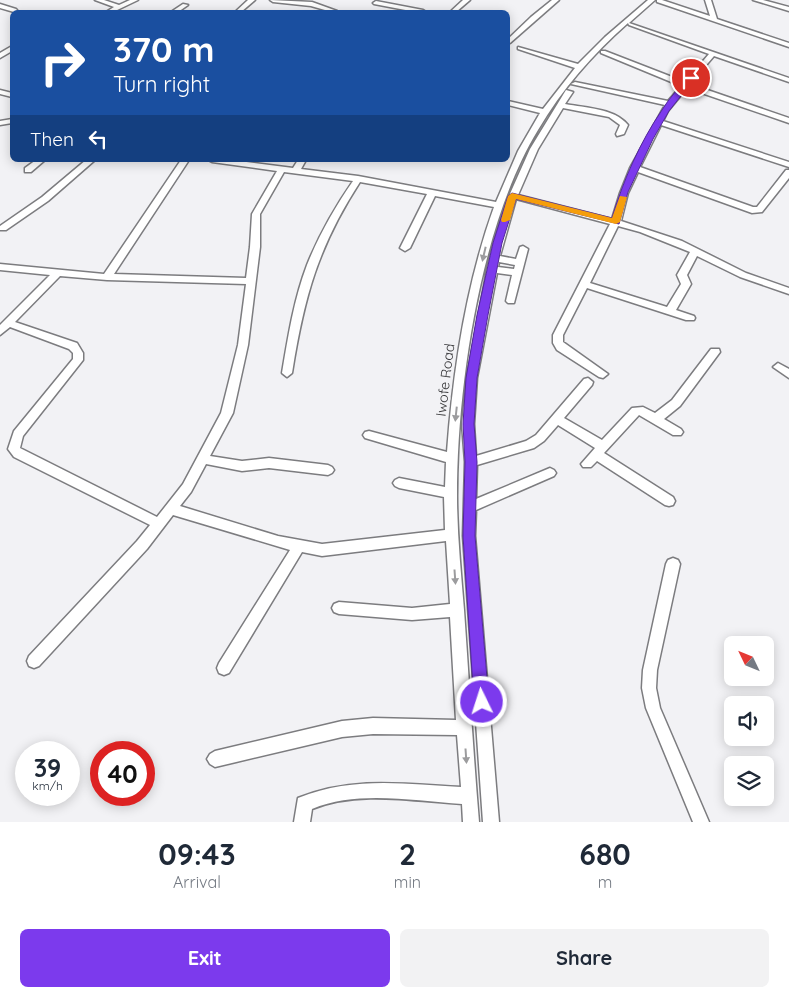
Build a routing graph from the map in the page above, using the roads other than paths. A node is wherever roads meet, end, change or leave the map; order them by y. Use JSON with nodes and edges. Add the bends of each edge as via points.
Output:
{"nodes":[{"id":1,"x":98,"y":0,"type":"edge"},
{"id":2,"x":135,"y":0,"type":"edge"},
{"id":3,"x":252,"y":0,"type":"edge"},
{"id":4,"x":274,"y":0,"type":"edge"},
{"id":5,"x":468,"y":0,"type":"edge"},
{"id":6,"x":556,"y":0,"type":"edge"},
{"id":7,"x":657,"y":0,"type":"edge"},
{"id":8,"x":708,"y":0,"type":"edge"},
{"id":9,"x":756,"y":0,"type":"edge"},
{"id":10,"x":774,"y":0,"type":"edge"},
{"id":11,"x":376,"y":3,"type":"dead end"},
{"id":12,"x":789,"y":4,"type":"edge"},
{"id":13,"x":185,"y":5,"type":"dead end"},
{"id":14,"x":0,"y":6,"type":"edge"},
{"id":15,"x":118,"y":7,"type":"junction"},
{"id":16,"x":789,"y":9,"type":"edge"},
{"id":17,"x":14,"y":10,"type":"dead end"},
{"id":18,"x":113,"y":10,"type":"edge"},
{"id":19,"x":177,"y":10,"type":"edge"},
{"id":20,"x":240,"y":10,"type":"edge"},
{"id":21,"x":331,"y":10,"type":"edge"},
{"id":22,"x":406,"y":10,"type":"edge"},
{"id":23,"x":456,"y":10,"type":"edge"},
{"id":24,"x":714,"y":19,"type":"junction"},
{"id":25,"x":631,"y":24,"type":"junction"},
{"id":26,"x":510,"y":40,"type":"edge"},
{"id":27,"x":789,"y":45,"type":"edge"},
{"id":28,"x":606,"y":46,"type":"junction"},
{"id":29,"x":520,"y":48,"type":"dead end"},
{"id":30,"x":713,"y":53,"type":"junction"},
{"id":31,"x":579,"y":67,"type":"junction"},
{"id":32,"x":789,"y":80,"type":"edge"},
{"id":33,"x":575,"y":84,"type":"junction"},
{"id":34,"x":685,"y":85,"type":"junction"},
{"id":35,"x":510,"y":104,"type":"edge"},
{"id":36,"x":670,"y":104,"type":"junction"},
{"id":37,"x":560,"y":105,"type":"junction"},
{"id":38,"x":544,"y":112,"type":"junction"},
{"id":39,"x":789,"y":121,"type":"edge"},
{"id":40,"x":659,"y":122,"type":"junction"},
{"id":41,"x":620,"y":134,"type":"dead end"},
{"id":42,"x":38,"y":162,"type":"edge"},
{"id":43,"x":89,"y":162,"type":"edge"},
{"id":44,"x":185,"y":162,"type":"edge"},
{"id":45,"x":226,"y":162,"type":"edge"},
{"id":46,"x":301,"y":162,"type":"edge"},
{"id":47,"x":789,"y":165,"type":"edge"},
{"id":48,"x":634,"y":168,"type":"junction"},
{"id":49,"x":28,"y":170,"type":"dead end"},
{"id":50,"x":282,"y":170,"type":"junction"},
{"id":51,"x":296,"y":171,"type":"junction"},
{"id":52,"x":789,"y":172,"type":"edge"},
{"id":53,"x":358,"y":179,"type":"junction"},
{"id":54,"x":432,"y":192,"type":"junction"},
{"id":55,"x":512,"y":196,"type":"junction"},
{"id":56,"x":499,"y":205,"type":"junction"},
{"id":57,"x":616,"y":222,"type":"junction"},
{"id":58,"x":3,"y":228,"type":"dead end"},
{"id":59,"x":405,"y":248,"type":"dead end"},
{"id":60,"x":523,"y":249,"type":"dead end"},
{"id":61,"x":695,"y":251,"type":"junction"},
{"id":62,"x":520,"y":263,"type":"junction"},
{"id":63,"x":493,"y":264,"type":"junction"},
{"id":64,"x":0,"y":267,"type":"edge"},
{"id":65,"x":517,"y":273,"type":"junction"},
{"id":66,"x":57,"y":274,"type":"junction"},
{"id":67,"x":107,"y":277,"type":"junction"},
{"id":68,"x":251,"y":281,"type":"junction"},
{"id":69,"x":584,"y":284,"type":"junction"},
{"id":70,"x":789,"y":291,"type":"edge"},
{"id":71,"x":511,"y":301,"type":"dead end"},
{"id":72,"x":670,"y":311,"type":"junction"},
{"id":73,"x":690,"y":318,"type":"dead end"},
{"id":74,"x":4,"y":327,"type":"edge"},
{"id":75,"x":715,"y":352,"type":"dead end"},
{"id":76,"x":778,"y":367,"type":"dead end"},
{"id":77,"x":287,"y":373,"type":"dead end"},
{"id":78,"x":603,"y":374,"type":"dead end"},
{"id":79,"x":789,"y":374,"type":"edge"},
{"id":80,"x":588,"y":382,"type":"dead end"},
{"id":81,"x":557,"y":419,"type":"junction"},
{"id":82,"x":656,"y":419,"type":"junction"},
{"id":83,"x":677,"y":432,"type":"dead end"},
{"id":84,"x":369,"y":435,"type":"dead end"},
{"id":85,"x":599,"y":450,"type":"junction"},
{"id":86,"x":203,"y":459,"type":"junction"},
{"id":87,"x":452,"y":459,"type":"junction"},
{"id":88,"x":471,"y":462,"type":"junction"},
{"id":89,"x":586,"y":464,"type":"dead end"},
{"id":90,"x":328,"y":470,"type":"dead end"},
{"id":91,"x":550,"y":473,"type":"dead end"},
{"id":92,"x":399,"y":483,"type":"dead end"},
{"id":93,"x":452,"y":493,"type":"junction"},
{"id":94,"x":669,"y":501,"type":"dead end"},
{"id":95,"x":470,"y":507,"type":"junction"},
{"id":96,"x":171,"y":509,"type":"junction"},
{"id":97,"x":158,"y":524,"type":"junction"},
{"id":98,"x":452,"y":535,"type":"junction"},
{"id":99,"x":298,"y":546,"type":"junction"},
{"id":100,"x":673,"y":564,"type":"dead end"},
{"id":101,"x":339,"y":608,"type":"dead end"},
{"id":102,"x":457,"y":610,"type":"junction"},
{"id":103,"x":34,"y":661,"type":"dead end"},
{"id":104,"x":224,"y":668,"type":"dead end"},
{"id":105,"x":464,"y":728,"type":"junction"},
{"id":106,"x":215,"y":759,"type":"dead end"},
{"id":107,"x":469,"y":796,"type":"junction"},
{"id":108,"x":302,"y":822,"type":"edge"},
{"id":109,"x":471,"y":822,"type":"edge"},
{"id":110,"x":491,"y":822,"type":"edge"},
{"id":111,"x":701,"y":822,"type":"edge"}],
"edges":[{"from":1,"to":15,"type":"street"},
{"from":2,"to":15,"type":"street"},
{"from":3,"to":20,"type":"street"},
{"from":4,"to":21,"type":"street","via":[[312,4]]},
{"from":5,"to":23,"type":"street"},
{"from":6,"to":26,"type":"street"},
{"from":7,"to":24,"type":"street"},
{"from":7,"to":25,"type":"street","name":"Iwofe Road"},
{"from":7,"to":28,"type":"street","name":"Iwofe Road"},
{"from":8,"to":24,"type":"street"},
{"from":9,"to":16,"type":"street"},
{"from":10,"to":12,"type":"street"},
{"from":11,"to":22,"type":"street"},
{"from":13,"to":19,"type":"street"},
{"from":14,"to":17,"type":"street"},
{"from":15,"to":18,"type":"street"},
{"from":24,"to":27,"type":"street"},
{"from":25,"to":28,"type":"street","name":"Iwofe Road"},
{"from":25,"to":30,"type":"street"},
{"from":28,"to":31,"type":"street","name":"Iwofe Road"},
{"from":28,"to":33,"type":"street","name":"Iwofe Road"},
{"from":28,"to":34,"type":"street"},
{"from":29,"to":31,"type":"street"},
{"from":30,"to":32,"type":"street"},
{"from":30,"to":34,"type":"street"},
{"from":31,"to":38,"type":"street","name":"Iwofe Road"},
{"from":33,"to":36,"type":"street"},
{"from":33,"to":37,"type":"street","name":"Iwofe Road"},
{"from":34,"to":36,"type":"street"},
{"from":34,"to":39,"type":"street"},
{"from":35,"to":38,"type":"street"},
{"from":36,"to":40,"type":"street"},
{"from":37,"to":41,"type":"street","via":[[615,117],[624,125]]},
{"from":37,"to":55,"type":"street","name":"Iwofe Road"},
{"from":38,"to":56,"type":"street","name":"Iwofe Road"},
{"from":40,"to":47,"type":"street"},
{"from":40,"to":48,"type":"street"},
{"from":42,"to":49,"type":"street"},
{"from":43,"to":58,"type":"street","via":[[45,199]]},
{"from":44,"to":67,"type":"street"},
{"from":45,"to":50,"type":"street"},
{"from":46,"to":51,"type":"street"},
{"from":48,"to":52,"type":"street","via":[[752,210],[758,210]]},
{"from":48,"to":57,"type":"street"},
{"from":50,"to":51,"type":"street"},
{"from":50,"to":68,"type":"street","via":[[256,214]]},
{"from":51,"to":53,"type":"street"},
{"from":53,"to":54,"type":"street"},
{"from":53,"to":77,"type":"street","via":[[308,277]]},
{"from":54,"to":56,"type":"street"},
{"from":54,"to":59,"type":"street"},
{"from":55,"to":57,"type":"street"},
{"from":55,"to":63,"type":"street","name":"Iwofe Road"},
{"from":56,"to":87,"type":"street","name":"Iwofe Road","one_way":true,"via":[[470,313]]},
{"from":57,"to":61,"type":"street"},
{"from":57,"to":69,"type":"street"},
{"from":60,"to":62,"type":"street"},
{"from":61,"to":70,"type":"street","via":[[744,275]]},
{"from":61,"to":72,"type":"street","via":[[682,275],[686,284]]},
{"from":62,"to":63,"type":"street"},
{"from":62,"to":65,"type":"street"},
{"from":63,"to":65,"type":"street"},
{"from":63,"to":88,"type":"street","name":"Iwofe Road","via":[[472,378],[468,424]]},
{"from":64,"to":66,"type":"street"},
{"from":65,"to":71,"type":"street"},
{"from":66,"to":67,"type":"street"},
{"from":66,"to":74,"type":"street"},
{"from":67,"to":68,"type":"street"},
{"from":68,"to":86,"type":"street","via":[[243,344],[227,413]]},
{"from":69,"to":72,"type":"street"},
{"from":69,"to":78,"type":"street","via":[[558,335],[558,343]]},
{"from":72,"to":73,"type":"street"},
{"from":74,"to":97,"type":"street","via":[[73,346],[78,353],[78,360],[18,434],[14,449],[18,454]]},
{"from":75,"to":82,"type":"street","via":[[676,403]]},
{"from":76,"to":79,"type":"street"},
{"from":80,"to":81,"type":"street"},
{"from":81,"to":85,"type":"street"},
{"from":81,"to":88,"type":"street","via":[[530,445]]},
{"from":82,"to":83,"type":"street"},
{"from":82,"to":85,"type":"street","via":[[643,411],[636,411]]},
{"from":84,"to":87,"type":"street"},
{"from":85,"to":89,"type":"street"},
{"from":85,"to":94,"type":"street"},
{"from":86,"to":90,"type":"street","via":[[242,466],[270,463]]},
{"from":86,"to":96,"type":"street"},
{"from":87,"to":93,"type":"street","name":"Iwofe Road"},
{"from":88,"to":95,"type":"street","name":"Iwofe Road"},
{"from":91,"to":95,"type":"street"},
{"from":92,"to":93,"type":"street"},
{"from":93,"to":98,"type":"street","name":"Iwofe Road"},
{"from":95,"to":110,"type":"street","name":"Iwofe Road","via":[[469,536]]},
{"from":96,"to":97,"type":"street"},
{"from":96,"to":99,"type":"street"},
{"from":97,"to":103,"type":"street"},
{"from":98,"to":99,"type":"street","via":[[322,550]]},
{"from":98,"to":102,"type":"street","name":"Iwofe Road","one_way":true},
{"from":99,"to":104,"type":"street"},
{"from":100,"to":111,"type":"street","via":[[649,688],[654,708]]},
{"from":101,"to":102,"type":"street","via":[[412,614]]},
{"from":102,"to":105,"type":"street","name":"Iwofe Road"},
{"from":105,"to":106,"type":"street","via":[[373,726],[342,729]]},
{"from":105,"to":107,"type":"street","name":"Iwofe Road","one_way":true},
{"from":107,"to":108,"type":"street","via":[[361,790],[319,796],[304,804]]},
{"from":107,"to":109,"type":"street","name":"Iwofe Road"}]}
